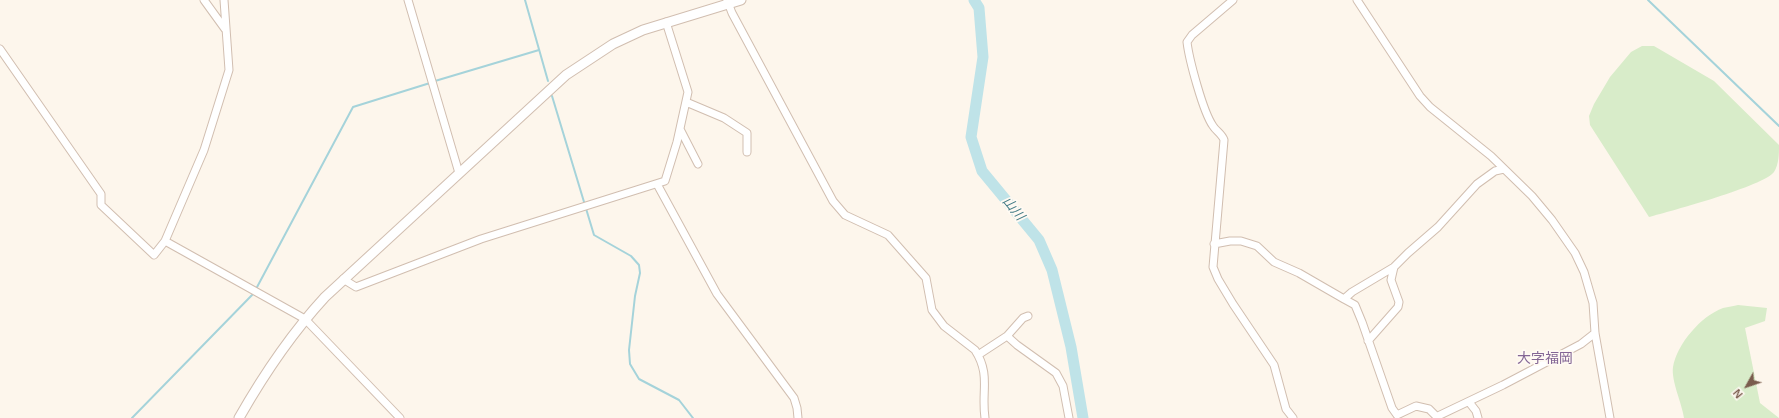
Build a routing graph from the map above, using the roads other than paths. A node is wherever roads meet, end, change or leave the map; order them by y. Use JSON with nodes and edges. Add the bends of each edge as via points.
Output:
{"nodes":[{"id":1,"x":204,"y":0,"type":"edge"},
{"id":2,"x":224,"y":0,"type":"edge"},
{"id":3,"x":408,"y":0,"type":"edge"},
{"id":4,"x":741,"y":0,"type":"edge"},
{"id":5,"x":1233,"y":0,"type":"edge"},
{"id":6,"x":1357,"y":0,"type":"edge"},
{"id":7,"x":728,"y":2,"type":"edge"},
{"id":8,"x":666,"y":22,"type":"junction"},
{"id":9,"x":225,"y":30,"type":"junction"},
{"id":10,"x":0,"y":49,"type":"edge"},
{"id":11,"x":686,"y":102,"type":"junction"},
{"id":12,"x":680,"y":130,"type":"junction"},
{"id":13,"x":747,"y":152,"type":"dead end"},
{"id":14,"x":698,"y":164,"type":"dead end"},
{"id":15,"x":1504,"y":169,"type":"junction"},
{"id":16,"x":459,"y":173,"type":"junction"},
{"id":17,"x":657,"y":184,"type":"junction"},
{"id":18,"x":165,"y":241,"type":"junction"},
{"id":19,"x":1214,"y":244,"type":"junction"},
{"id":20,"x":1394,"y":267,"type":"junction"},
{"id":21,"x":342,"y":279,"type":"junction"},
{"id":22,"x":1344,"y":299,"type":"junction"},
{"id":23,"x":1028,"y":316,"type":"dead end"},
{"id":24,"x":305,"y":319,"type":"junction"},
{"id":25,"x":1595,"y":333,"type":"junction"},
{"id":26,"x":1007,"y":336,"type":"junction"},
{"id":27,"x":1368,"y":341,"type":"junction"},
{"id":28,"x":978,"y":355,"type":"junction"},
{"id":29,"x":1470,"y":402,"type":"junction"},
{"id":30,"x":1395,"y":416,"type":"edge"},
{"id":31,"x":1438,"y":417,"type":"edge"},
{"id":32,"x":239,"y":418,"type":"edge"},
{"id":33,"x":400,"y":418,"type":"edge"},
{"id":34,"x":798,"y":418,"type":"edge"},
{"id":35,"x":985,"y":418,"type":"edge"},
{"id":36,"x":1069,"y":418,"type":"edge"},
{"id":37,"x":1293,"y":418,"type":"edge"},
{"id":38,"x":1478,"y":418,"type":"edge"},
{"id":39,"x":1610,"y":418,"type":"edge"}],
"edges":[{"from":1,"to":9,"type":"street"},
{"from":2,"to":9,"type":"street"},
{"from":3,"to":16,"type":"street"},
{"from":4,"to":7,"type":"street"},
{"from":5,"to":19,"type":"street","via":[[1187,42],[1204,104],[1212,125],[1224,140]]},
{"from":6,"to":15,"type":"street","via":[[1420,96]]},
{"from":7,"to":8,"type":"street"},
{"from":7,"to":28,"type":"street","via":[[833,201],[845,215],[888,235],[926,278],[932,310],[944,326]]},
{"from":8,"to":11,"type":"street","via":[[688,92]]},
{"from":8,"to":16,"type":"street","via":[[613,44],[566,75]]},
{"from":9,"to":18,"type":"street","via":[[229,70],[204,150]]},
{"from":10,"to":18,"type":"street","via":[[101,194],[101,205],[154,256]]},
{"from":11,"to":12,"type":"street"},
{"from":11,"to":13,"type":"street","via":[[724,118],[747,133]]},
{"from":12,"to":14,"type":"street"},
{"from":12,"to":17,"type":"street","via":[[665,181]]},
{"from":15,"to":20,"type":"street","via":[[1495,171],[1477,184],[1438,227]]},
{"from":15,"to":25,"type":"street","via":[[1552,220],[1575,253],[1584,272],[1593,303]]},
{"from":16,"to":21,"type":"street"},
{"from":17,"to":21,"type":"street","via":[[481,239],[356,287]]},
{"from":17,"to":34,"type":"street","via":[[717,294],[794,398]]},
{"from":18,"to":24,"type":"street"},
{"from":19,"to":22,"type":"street","via":[[1241,241],[1257,246],[1274,262]]},
{"from":19,"to":37,"type":"street","via":[[1214,273],[1274,365],[1286,410]]},
{"from":20,"to":22,"type":"street"},
{"from":20,"to":27,"type":"street","via":[[1391,280],[1399,302],[1398,306]]},
{"from":21,"to":24,"type":"street"},
{"from":22,"to":27,"type":"street","via":[[1355,305]]},
{"from":23,"to":26,"type":"street","via":[[1022,318]]},
{"from":24,"to":32,"type":"street","via":[[278,354]]},
{"from":24,"to":33,"type":"street"},
{"from":25,"to":29,"type":"street","via":[[1581,344]]},
{"from":25,"to":39,"type":"street"},
{"from":26,"to":28,"type":"street"},
{"from":26,"to":36,"type":"street","via":[[1056,373],[1063,386]]},
{"from":27,"to":30,"type":"street"},
{"from":28,"to":35,"type":"street","via":[[985,375]]},
{"from":29,"to":31,"type":"street"},
{"from":29,"to":38,"type":"street"},
{"from":30,"to":31,"type":"street","via":[[1416,406],[1429,410]]}]}
